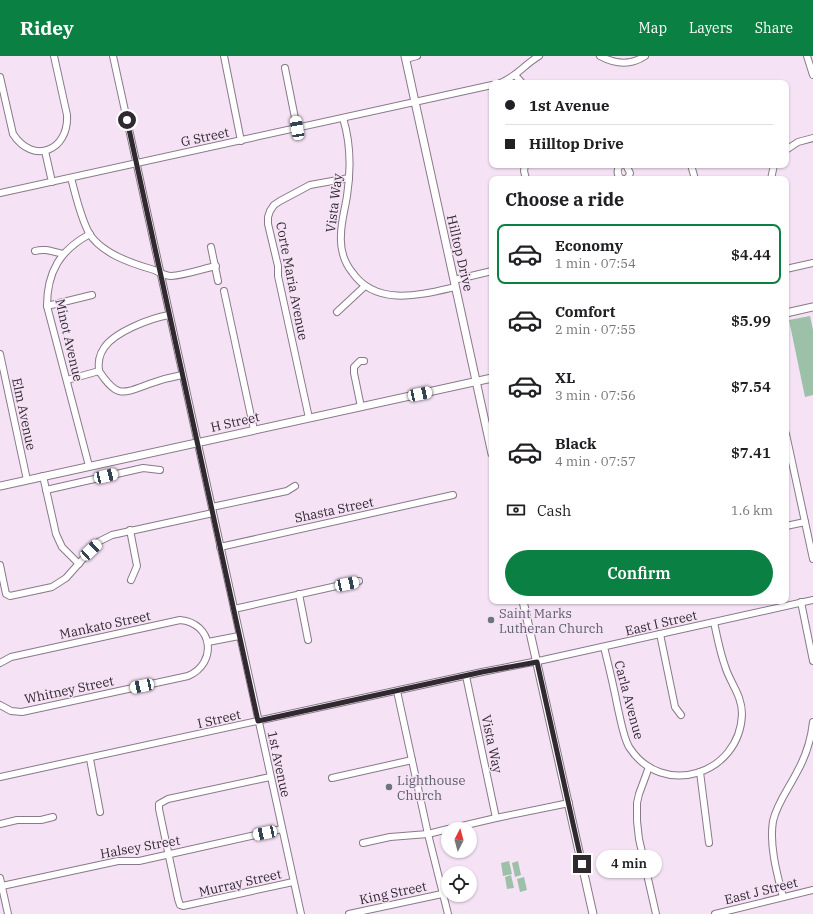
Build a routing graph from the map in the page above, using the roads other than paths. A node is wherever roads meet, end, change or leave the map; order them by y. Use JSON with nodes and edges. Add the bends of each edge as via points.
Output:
{"nodes":[{"id":1,"x":54,"y":56,"type":"edge"},
{"id":2,"x":113,"y":56,"type":"edge"},
{"id":3,"x":224,"y":56,"type":"edge"},
{"id":4,"x":417,"y":56,"type":"edge"},
{"id":5,"x":539,"y":56,"type":"edge"},
{"id":6,"x":600,"y":56,"type":"edge"},
{"id":7,"x":646,"y":56,"type":"edge"},
{"id":8,"x":807,"y":56,"type":"edge"},
{"id":9,"x":406,"y":57,"type":"edge"},
{"id":10,"x":285,"y":68,"type":"dead end"},
{"id":11,"x":813,"y":72,"type":"edge"},
{"id":12,"x":515,"y":74,"type":"junction"},
{"id":13,"x":0,"y":77,"type":"edge"},
{"id":14,"x":508,"y":80,"type":"edge"},
{"id":15,"x":520,"y":80,"type":"edge"},
{"id":16,"x":489,"y":86,"type":"edge"},
{"id":17,"x":416,"y":102,"type":"junction"},
{"id":18,"x":343,"y":118,"type":"junction"},
{"id":19,"x":297,"y":128,"type":"junction"},
{"id":20,"x":813,"y":138,"type":"edge"},
{"id":21,"x":242,"y":140,"type":"junction"},
{"id":22,"x":789,"y":148,"type":"edge"},
{"id":23,"x":45,"y":151,"type":"junction"},
{"id":24,"x":136,"y":164,"type":"junction"},
{"id":25,"x":71,"y":178,"type":"junction"},
{"id":26,"x":349,"y":178,"type":"junction"},
{"id":27,"x":52,"y":182,"type":"junction"},
{"id":28,"x":0,"y":193,"type":"edge"},
{"id":29,"x":90,"y":234,"type":"junction"},
{"id":30,"x":211,"y":247,"type":"dead end"},
{"id":31,"x":35,"y":251,"type":"dead end"},
{"id":32,"x":63,"y":254,"type":"junction"},
{"id":33,"x":813,"y":263,"type":"edge"},
{"id":34,"x":216,"y":266,"type":"junction"},
{"id":35,"x":789,"y":268,"type":"edge"},
{"id":36,"x":489,"y":272,"type":"edge"},
{"id":37,"x":160,"y":273,"type":"junction"},
{"id":38,"x":218,"y":281,"type":"dead end"},
{"id":39,"x":455,"y":283,"type":"junction"},
{"id":40,"x":365,"y":286,"type":"junction"},
{"id":41,"x":224,"y":291,"type":"dead end"},
{"id":42,"x":92,"y":295,"type":"dead end"},
{"id":43,"x":47,"y":306,"type":"junction"},
{"id":44,"x":813,"y":307,"type":"edge"},
{"id":45,"x":337,"y":312,"type":"dead end"},
{"id":46,"x":789,"y":312,"type":"edge"},
{"id":47,"x":169,"y":315,"type":"junction"},
{"id":48,"x":0,"y":354,"type":"edge"},
{"id":49,"x":364,"y":361,"type":"dead end"},
{"id":50,"x":99,"y":371,"type":"junction"},
{"id":51,"x":182,"y":375,"type":"junction"},
{"id":52,"x":489,"y":379,"type":"edge"},
{"id":53,"x":67,"y":380,"type":"junction"},
{"id":54,"x":476,"y":382,"type":"junction"},
{"id":55,"x":361,"y":407,"type":"junction"},
{"id":56,"x":309,"y":418,"type":"junction"},
{"id":57,"x":254,"y":430,"type":"junction"},
{"id":58,"x":489,"y":440,"type":"edge"},
{"id":59,"x":198,"y":442,"type":"junction"},
{"id":60,"x":789,"y":463,"type":"edge"},
{"id":61,"x":89,"y":466,"type":"junction"},
{"id":62,"x":160,"y":470,"type":"dead end"},
{"id":63,"x":43,"y":476,"type":"junction"},
{"id":64,"x":27,"y":480,"type":"junction"},
{"id":65,"x":0,"y":486,"type":"edge"},
{"id":66,"x":295,"y":486,"type":"dead end"},
{"id":67,"x":46,"y":490,"type":"junction"},
{"id":68,"x":453,"y":495,"type":"dead end"},
{"id":69,"x":212,"y":510,"type":"junction"},
{"id":70,"x":805,"y":522,"type":"junction"},
{"id":71,"x":789,"y":525,"type":"edge"},
{"id":72,"x":130,"y":530,"type":"junction"},
{"id":73,"x":220,"y":547,"type":"junction"},
{"id":74,"x":813,"y":559,"type":"edge"},
{"id":75,"x":79,"y":564,"type":"junction"},
{"id":76,"x":0,"y":565,"type":"edge"},
{"id":77,"x":131,"y":580,"type":"dead end"},
{"id":78,"x":359,"y":581,"type":"dead end"},
{"id":79,"x":299,"y":594,"type":"junction"},
{"id":80,"x":813,"y":600,"type":"edge"},
{"id":81,"x":801,"y":602,"type":"junction"},
{"id":82,"x":524,"y":604,"type":"edge"},
{"id":83,"x":234,"y":609,"type":"junction"},
{"id":84,"x":714,"y":622,"type":"junction"},
{"id":85,"x":660,"y":634,"type":"junction"},
{"id":86,"x":239,"y":636,"type":"junction"},
{"id":87,"x":308,"y":640,"type":"dead end"},
{"id":88,"x":208,"y":642,"type":"junction"},
{"id":89,"x":604,"y":647,"type":"junction"},
{"id":90,"x":813,"y":661,"type":"edge"},
{"id":91,"x":537,"y":662,"type":"junction"},
{"id":92,"x":0,"y":663,"type":"edge"},
{"id":93,"x":466,"y":676,"type":"junction"},
{"id":94,"x":397,"y":691,"type":"junction"},
{"id":95,"x":0,"y":705,"type":"edge"},
{"id":96,"x":681,"y":715,"type":"dead end"},
{"id":97,"x":258,"y":721,"type":"junction"},
{"id":98,"x":813,"y":722,"type":"edge"},
{"id":99,"x":90,"y":759,"type":"junction"},
{"id":100,"x":412,"y":760,"type":"junction"},
{"id":101,"x":649,"y":766,"type":"junction"},
{"id":102,"x":700,"y":772,"type":"junction"},
{"id":103,"x":270,"y":777,"type":"junction"},
{"id":104,"x":0,"y":778,"type":"edge"},
{"id":105,"x":332,"y":778,"type":"dead end"},
{"id":106,"x":569,"y":803,"type":"junction"},
{"id":107,"x":100,"y":812,"type":"dead end"},
{"id":108,"x":53,"y":817,"type":"dead end"},
{"id":109,"x":496,"y":818,"type":"junction"},
{"id":110,"x":477,"y":822,"type":"edge"},
{"id":111,"x":0,"y":824,"type":"edge"},
{"id":112,"x":282,"y":829,"type":"junction"},
{"id":113,"x":441,"y":831,"type":"edge"},
{"id":114,"x":428,"y":834,"type":"junction"},
{"id":115,"x":363,"y":843,"type":"dead end"},
{"id":116,"x":709,"y":843,"type":"dead end"},
{"id":117,"x":168,"y":854,"type":"junction"},
{"id":118,"x":0,"y":878,"type":"edge"},
{"id":119,"x":294,"y":882,"type":"junction"},
{"id":120,"x":2,"y":886,"type":"junction"},
{"id":121,"x":441,"y":890,"type":"edge"},
{"id":122,"x":813,"y":890,"type":"edge"},
{"id":123,"x":441,"y":894,"type":"edge"},
{"id":124,"x":784,"y":897,"type":"junction"},
{"id":125,"x":444,"y":902,"type":"edge"},
{"id":126,"x":8,"y":914,"type":"edge"},
{"id":127,"x":301,"y":914,"type":"edge"},
{"id":128,"x":349,"y":914,"type":"edge"},
{"id":129,"x":448,"y":914,"type":"edge"},
{"id":130,"x":593,"y":914,"type":"edge"},
{"id":131,"x":656,"y":914,"type":"edge"},
{"id":132,"x":715,"y":914,"type":"edge"}],
"edges":[{"from":1,"to":23,"type":"street","via":[[67,125],[60,141]]},
{"from":2,"to":24,"type":"street","name":"1st Avenue"},
{"from":3,"to":21,"type":"street"},
{"from":4,"to":9,"type":"street"},
{"from":5,"to":12,"type":"street"},
{"from":6,"to":7,"type":"street","via":[[621,63],[636,61]]},
{"from":8,"to":11,"type":"street"},
{"from":9,"to":17,"type":"main road","name":"Hilltop Drive"},
{"from":10,"to":19,"type":"street"},
{"from":12,"to":14,"type":"street"},
{"from":12,"to":15,"type":"street"},
{"from":13,"to":23,"type":"street","via":[[13,134],[28,148],[38,152]]},
{"from":16,"to":17,"type":"street","name":"G Street"},
{"from":17,"to":18,"type":"street","name":"G Street"},
{"from":17,"to":39,"type":"main road","name":"Hilltop Drive"},
{"from":18,"to":19,"type":"street","name":"G Street"},
{"from":18,"to":26,"type":"street","name":"Vista Way","via":[[349,146]]},
{"from":19,"to":21,"type":"street","name":"G Street"},
{"from":20,"to":22,"type":"street","via":[[798,142]]},
{"from":21,"to":24,"type":"street","name":"G Street"},
{"from":23,"to":27,"type":"street"},
{"from":24,"to":25,"type":"street","name":"G Street"},
{"from":24,"to":37,"type":"street","name":"1st Avenue"},
{"from":25,"to":27,"type":"street","name":"G Street"},
{"from":25,"to":29,"type":"street","via":[[80,213]]},
{"from":26,"to":40,"type":"street","name":"Vista Way","via":[[341,242],[348,266]]},
{"from":26,"to":56,"type":"street","name":"Corte Maria Avenue","via":[[310,185],[277,203],[268,217]]},
{"from":27,"to":28,"type":"street","name":"G Street"},
{"from":29,"to":32,"type":"street","name":"Minot Avenue","via":[[79,239]]},
{"from":29,"to":37,"type":"street","via":[[119,257]]},
{"from":30,"to":34,"type":"street"},
{"from":31,"to":32,"type":"street","via":[[51,250]]},
{"from":32,"to":43,"type":"street","name":"Minot Avenue","via":[[54,267],[47,294]]},
{"from":33,"to":35,"type":"street"},
{"from":34,"to":37,"type":"street","via":[[170,276]]},
{"from":34,"to":38,"type":"street"},
{"from":36,"to":39,"type":"street","name":"Vista Way"},
{"from":37,"to":47,"type":"street","name":"1st Avenue"},
{"from":39,"to":40,"type":"street","name":"Vista Way","via":[[414,295],[396,296],[381,294]]},
{"from":39,"to":54,"type":"main road","name":"Hilltop Drive"},
{"from":40,"to":45,"type":"street"},
{"from":41,"to":57,"type":"street"},
{"from":42,"to":43,"type":"street"},
{"from":43,"to":53,"type":"street","name":"Minot Avenue"},
{"from":44,"to":46,"type":"main road"},
{"from":47,"to":50,"type":"street","via":[[138,324],[110,341],[101,353]]},
{"from":47,"to":51,"type":"street","name":"1st Avenue"},
{"from":48,"to":64,"type":"street","name":"Elm Avenue"},
{"from":49,"to":55,"type":"street","via":[[354,366]]},
{"from":50,"to":51,"type":"street","via":[[112,387],[126,392]]},
{"from":50,"to":53,"type":"street"},
{"from":51,"to":59,"type":"street","name":"1st Avenue"},
{"from":52,"to":54,"type":"main road","name":"H Street"},
{"from":53,"to":61,"type":"street","name":"Minot Avenue"},
{"from":54,"to":55,"type":"main road","name":"H Street"},
{"from":54,"to":58,"type":"main road","name":"Hilltop Drive"},
{"from":55,"to":56,"type":"main road","name":"H Street"},
{"from":56,"to":57,"type":"main road","name":"H Street"},
{"from":57,"to":59,"type":"main road","name":"H Street"},
{"from":59,"to":61,"type":"main road","name":"H Street"},
{"from":59,"to":69,"type":"street","name":"1st Avenue"},
{"from":60,"to":70,"type":"street"},
{"from":61,"to":63,"type":"main road","name":"H Street"},
{"from":62,"to":67,"type":"street","via":[[143,468]]},
{"from":63,"to":64,"type":"main road","name":"H Street"},
{"from":63,"to":67,"type":"street"},
{"from":64,"to":65,"type":"main road","name":"H Street"},
{"from":66,"to":69,"type":"street","via":[[287,491]]},
{"from":67,"to":75,"type":"street","via":[[56,534],[62,547]]},
{"from":68,"to":73,"type":"street","name":"Shasta Street"},
{"from":69,"to":72,"type":"street"},
{"from":69,"to":73,"type":"street","name":"1st Avenue"},
{"from":70,"to":71,"type":"street"},
{"from":70,"to":74,"type":"street"},
{"from":72,"to":75,"type":"street","via":[[98,542]]},
{"from":72,"to":77,"type":"street","via":[[137,566]]},
{"from":73,"to":83,"type":"street","name":"1st Avenue"},
{"from":75,"to":76,"type":"street","via":[[66,578],[52,587],[10,596],[6,594]]},
{"from":78,"to":79,"type":"street"},
{"from":79,"to":83,"type":"street"},
{"from":79,"to":87,"type":"street"},
{"from":80,"to":81,"type":"street","name":"East I Street"},
{"from":81,"to":84,"type":"street","name":"East I Street"},
{"from":81,"to":90,"type":"street"},
{"from":82,"to":91,"type":"main road"},
{"from":83,"to":86,"type":"street","name":"1st Avenue"},
{"from":84,"to":85,"type":"street","name":"East I Street"},
{"from":84,"to":102,"type":"street","name":"Carla Avenue","via":[[725,667],[740,698],[742,720],[739,733],[729,752],[718,763]]},
{"from":85,"to":89,"type":"street","name":"East I Street"},
{"from":85,"to":96,"type":"street","via":[[675,707]]},
{"from":86,"to":88,"type":"street"},
{"from":86,"to":97,"type":"street","name":"1st Avenue"},
{"from":88,"to":92,"type":"street","name":"Mankato Street","via":[[205,634],[196,625],[176,621],[10,657]]},
{"from":88,"to":95,"type":"street","name":"Whitney Street","via":[[207,656],[203,664],[188,676],[22,712],[11,711]]},
{"from":89,"to":91,"type":"street","name":"East I Street"},
{"from":89,"to":101,"type":"street","name":"Carla Avenue","via":[[625,737],[634,753]]},
{"from":91,"to":93,"type":"street","name":"I Street"},
{"from":91,"to":106,"type":"main road"},
{"from":93,"to":94,"type":"street","name":"I Street"},
{"from":93,"to":109,"type":"street","name":"Vista Way"},
{"from":94,"to":97,"type":"street","name":"I Street"},
{"from":94,"to":100,"type":"street"},
{"from":97,"to":99,"type":"street","name":"I Street"},
{"from":97,"to":103,"type":"street","name":"1st Avenue"},
{"from":98,"to":124,"type":"street","via":[[806,753],[776,811],[773,826],[772,844]]},
{"from":99,"to":104,"type":"street","name":"I Street"},
{"from":99,"to":107,"type":"street"},
{"from":100,"to":105,"type":"street"},
{"from":100,"to":114,"type":"street"},
{"from":101,"to":102,"type":"street","name":"Carla Avenue","via":[[667,774],[684,775]]},
{"from":101,"to":131,"type":"street","via":[[639,794],[636,821]]},
{"from":102,"to":116,"type":"street"},
{"from":103,"to":112,"type":"street","name":"1st Avenue"},
{"from":103,"to":117,"type":"street","via":[[168,799],[159,804]]},
{"from":106,"to":109,"type":"street"},
{"from":106,"to":130,"type":"main road"},
{"from":108,"to":111,"type":"street"},
{"from":109,"to":110,"type":"street"},
{"from":112,"to":117,"type":"street","name":"Halsey Street"},
{"from":112,"to":119,"type":"street","name":"1st Avenue"},
{"from":113,"to":114,"type":"street"},
{"from":114,"to":115,"type":"street"},
{"from":114,"to":121,"type":"street"},
{"from":117,"to":119,"type":"street","name":"Murray Street","via":[[180,904],[184,906]]},
{"from":117,"to":120,"type":"street","name":"Halsey Street","via":[[139,861],[118,861]]},
{"from":118,"to":120,"type":"street"},
{"from":119,"to":127,"type":"street","name":"1st Avenue"},
{"from":120,"to":126,"type":"street"},
{"from":122,"to":124,"type":"street","name":"East J Street"},
{"from":123,"to":128,"type":"street","name":"King Street"},
{"from":124,"to":132,"type":"street","name":"East J Street"},
{"from":125,"to":129,"type":"street"}]}
